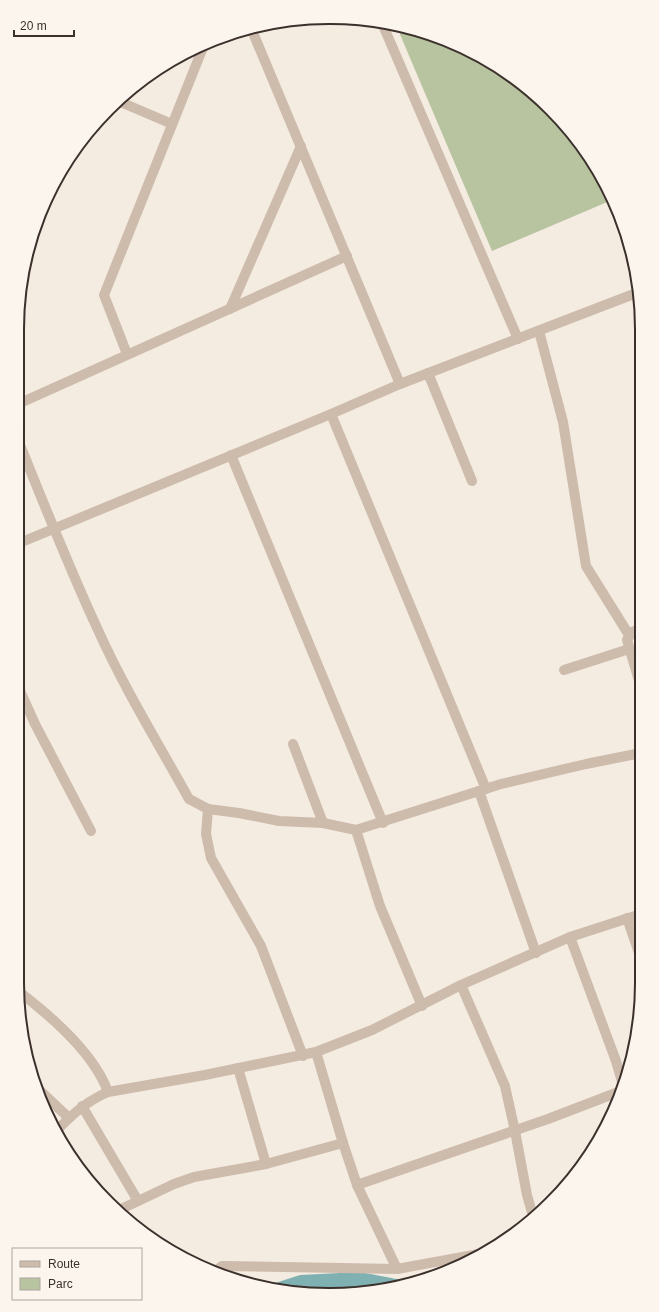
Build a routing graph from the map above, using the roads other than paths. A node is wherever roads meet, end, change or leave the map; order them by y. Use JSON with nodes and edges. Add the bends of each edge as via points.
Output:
{"nodes":[{"id":1,"x":388,"y":30,"type":"edge"},
{"id":2,"x":253,"y":33,"type":"edge"},
{"id":3,"x":201,"y":53,"type":"edge"},
{"id":4,"x":124,"y":104,"type":"edge"},
{"id":5,"x":172,"y":124,"type":"junction"},
{"id":6,"x":301,"y":146,"type":"junction"},
{"id":7,"x":347,"y":256,"type":"junction"},
{"id":8,"x":633,"y":295,"type":"edge"},
{"id":9,"x":230,"y":309,"type":"junction"},
{"id":10,"x":539,"y":331,"type":"junction"},
{"id":11,"x":518,"y":339,"type":"junction"},
{"id":12,"x":127,"y":354,"type":"junction"},
{"id":13,"x":428,"y":373,"type":"junction"},
{"id":14,"x":400,"y":384,"type":"junction"},
{"id":15,"x":24,"y":401,"type":"edge"},
{"id":16,"x":331,"y":414,"type":"junction"},
{"id":17,"x":24,"y":455,"type":"edge"},
{"id":18,"x":231,"y":455,"type":"junction"},
{"id":19,"x":472,"y":481,"type":"dead end"},
{"id":20,"x":54,"y":529,"type":"junction"},
{"id":21,"x":24,"y":541,"type":"edge"},
{"id":22,"x":635,"y":631,"type":"edge"},
{"id":23,"x":629,"y":635,"type":"junction"},
{"id":24,"x":629,"y":649,"type":"junction"},
{"id":25,"x":635,"y":668,"type":"edge"},
{"id":26,"x":564,"y":670,"type":"dead end"},
{"id":27,"x":24,"y":700,"type":"edge"},
{"id":28,"x":293,"y":744,"type":"dead end"},
{"id":29,"x":635,"y":754,"type":"edge"},
{"id":30,"x":482,"y":790,"type":"junction"},
{"id":31,"x":208,"y":809,"type":"junction"},
{"id":32,"x":383,"y":822,"type":"junction"},
{"id":33,"x":324,"y":823,"type":"junction"},
{"id":34,"x":356,"y":830,"type":"junction"},
{"id":35,"x":91,"y":831,"type":"dead end"},
{"id":36,"x":635,"y":916,"type":"edge"},
{"id":37,"x":627,"y":918,"type":"junction"},
{"id":38,"x":570,"y":937,"type":"junction"},
{"id":39,"x":635,"y":941,"type":"edge"},
{"id":40,"x":536,"y":953,"type":"junction"},
{"id":41,"x":461,"y":986,"type":"junction"},
{"id":42,"x":25,"y":996,"type":"edge"},
{"id":43,"x":422,"y":1006,"type":"junction"},
{"id":44,"x":316,"y":1052,"type":"junction"},
{"id":45,"x":303,"y":1056,"type":"junction"},
{"id":46,"x":238,"y":1068,"type":"junction"},
{"id":47,"x":620,"y":1077,"type":"edge"},
{"id":48,"x":108,"y":1092,"type":"junction"},
{"id":49,"x":614,"y":1094,"type":"edge"},
{"id":50,"x":46,"y":1096,"type":"edge"},
{"id":51,"x":82,"y":1106,"type":"junction"},
{"id":52,"x":69,"y":1118,"type":"junction"},
{"id":53,"x":60,"y":1126,"type":"edge"},
{"id":54,"x":515,"y":1131,"type":"junction"},
{"id":55,"x":343,"y":1143,"type":"junction"},
{"id":56,"x":266,"y":1164,"type":"junction"},
{"id":57,"x":357,"y":1185,"type":"junction"},
{"id":58,"x":138,"y":1201,"type":"junction"},
{"id":59,"x":123,"y":1208,"type":"edge"},
{"id":60,"x":532,"y":1211,"type":"edge"},
{"id":61,"x":463,"y":1257,"type":"edge"},
{"id":62,"x":220,"y":1268,"type":"edge"},
{"id":63,"x":397,"y":1269,"type":"junction"}],
"edges":[{"from":1,"to":11,"type":"street"},
{"from":2,"to":6,"type":"street"},
{"from":3,"to":5,"type":"street"},
{"from":4,"to":5,"type":"street"},
{"from":5,"to":12,"type":"street","via":[[104,295]]},
{"from":6,"to":7,"type":"street"},
{"from":6,"to":9,"type":"street"},
{"from":7,"to":9,"type":"street"},
{"from":7,"to":14,"type":"street"},
{"from":8,"to":10,"type":"street"},
{"from":9,"to":12,"type":"street"},
{"from":10,"to":11,"type":"street"},
{"from":10,"to":23,"type":"street","via":[[563,422],[586,566]]},
{"from":11,"to":13,"type":"street"},
{"from":12,"to":15,"type":"street"},
{"from":13,"to":14,"type":"street"},
{"from":13,"to":19,"type":"street"},
{"from":14,"to":16,"type":"street"},
{"from":16,"to":18,"type":"street"},
{"from":16,"to":30,"type":"street"},
{"from":17,"to":20,"type":"street"},
{"from":18,"to":20,"type":"street"},
{"from":18,"to":32,"type":"street"},
{"from":20,"to":21,"type":"street"},
{"from":20,"to":31,"type":"street","via":[[98,631],[134,701],[189,798]]},
{"from":22,"to":23,"type":"street"},
{"from":23,"to":24,"type":"street"},
{"from":24,"to":25,"type":"street"},
{"from":24,"to":26,"type":"street"},
{"from":27,"to":35,"type":"street"},
{"from":28,"to":33,"type":"street"},
{"from":29,"to":30,"type":"street"},
{"from":30,"to":32,"type":"street"},
{"from":30,"to":40,"type":"street"},
{"from":31,"to":33,"type":"street","via":[[279,821]]},
{"from":31,"to":45,"type":"street","via":[[206,834],[211,858],[261,946]]},
{"from":32,"to":34,"type":"street"},
{"from":33,"to":34,"type":"street"},
{"from":34,"to":43,"type":"street","via":[[380,906]]},
{"from":36,"to":37,"type":"street"},
{"from":37,"to":38,"type":"street"},
{"from":37,"to":39,"type":"street"},
{"from":38,"to":40,"type":"street"},
{"from":38,"to":47,"type":"street"},
{"from":40,"to":41,"type":"street"},
{"from":41,"to":43,"type":"street"},
{"from":41,"to":54,"type":"street","via":[[505,1086]]},
{"from":42,"to":48,"type":"street","via":[[41,1008],[83,1051],[103,1078]]},
{"from":43,"to":44,"type":"street","via":[[356,1037]]},
{"from":44,"to":45,"type":"street"},
{"from":44,"to":55,"type":"street"},
{"from":45,"to":46,"type":"street"},
{"from":46,"to":48,"type":"street"},
{"from":46,"to":56,"type":"street"},
{"from":48,"to":51,"type":"street"},
{"from":49,"to":54,"type":"street"},
{"from":50,"to":52,"type":"street"},
{"from":51,"to":52,"type":"street"},
{"from":51,"to":58,"type":"street"},
{"from":52,"to":53,"type":"street"},
{"from":54,"to":57,"type":"street"},
{"from":54,"to":60,"type":"street"},
{"from":55,"to":56,"type":"street"},
{"from":55,"to":57,"type":"street"},
{"from":56,"to":58,"type":"street","via":[[194,1177]]},
{"from":57,"to":63,"type":"street"},
{"from":58,"to":59,"type":"street"},
{"from":61,"to":63,"type":"street"},
{"from":62,"to":63,"type":"street"}]}
